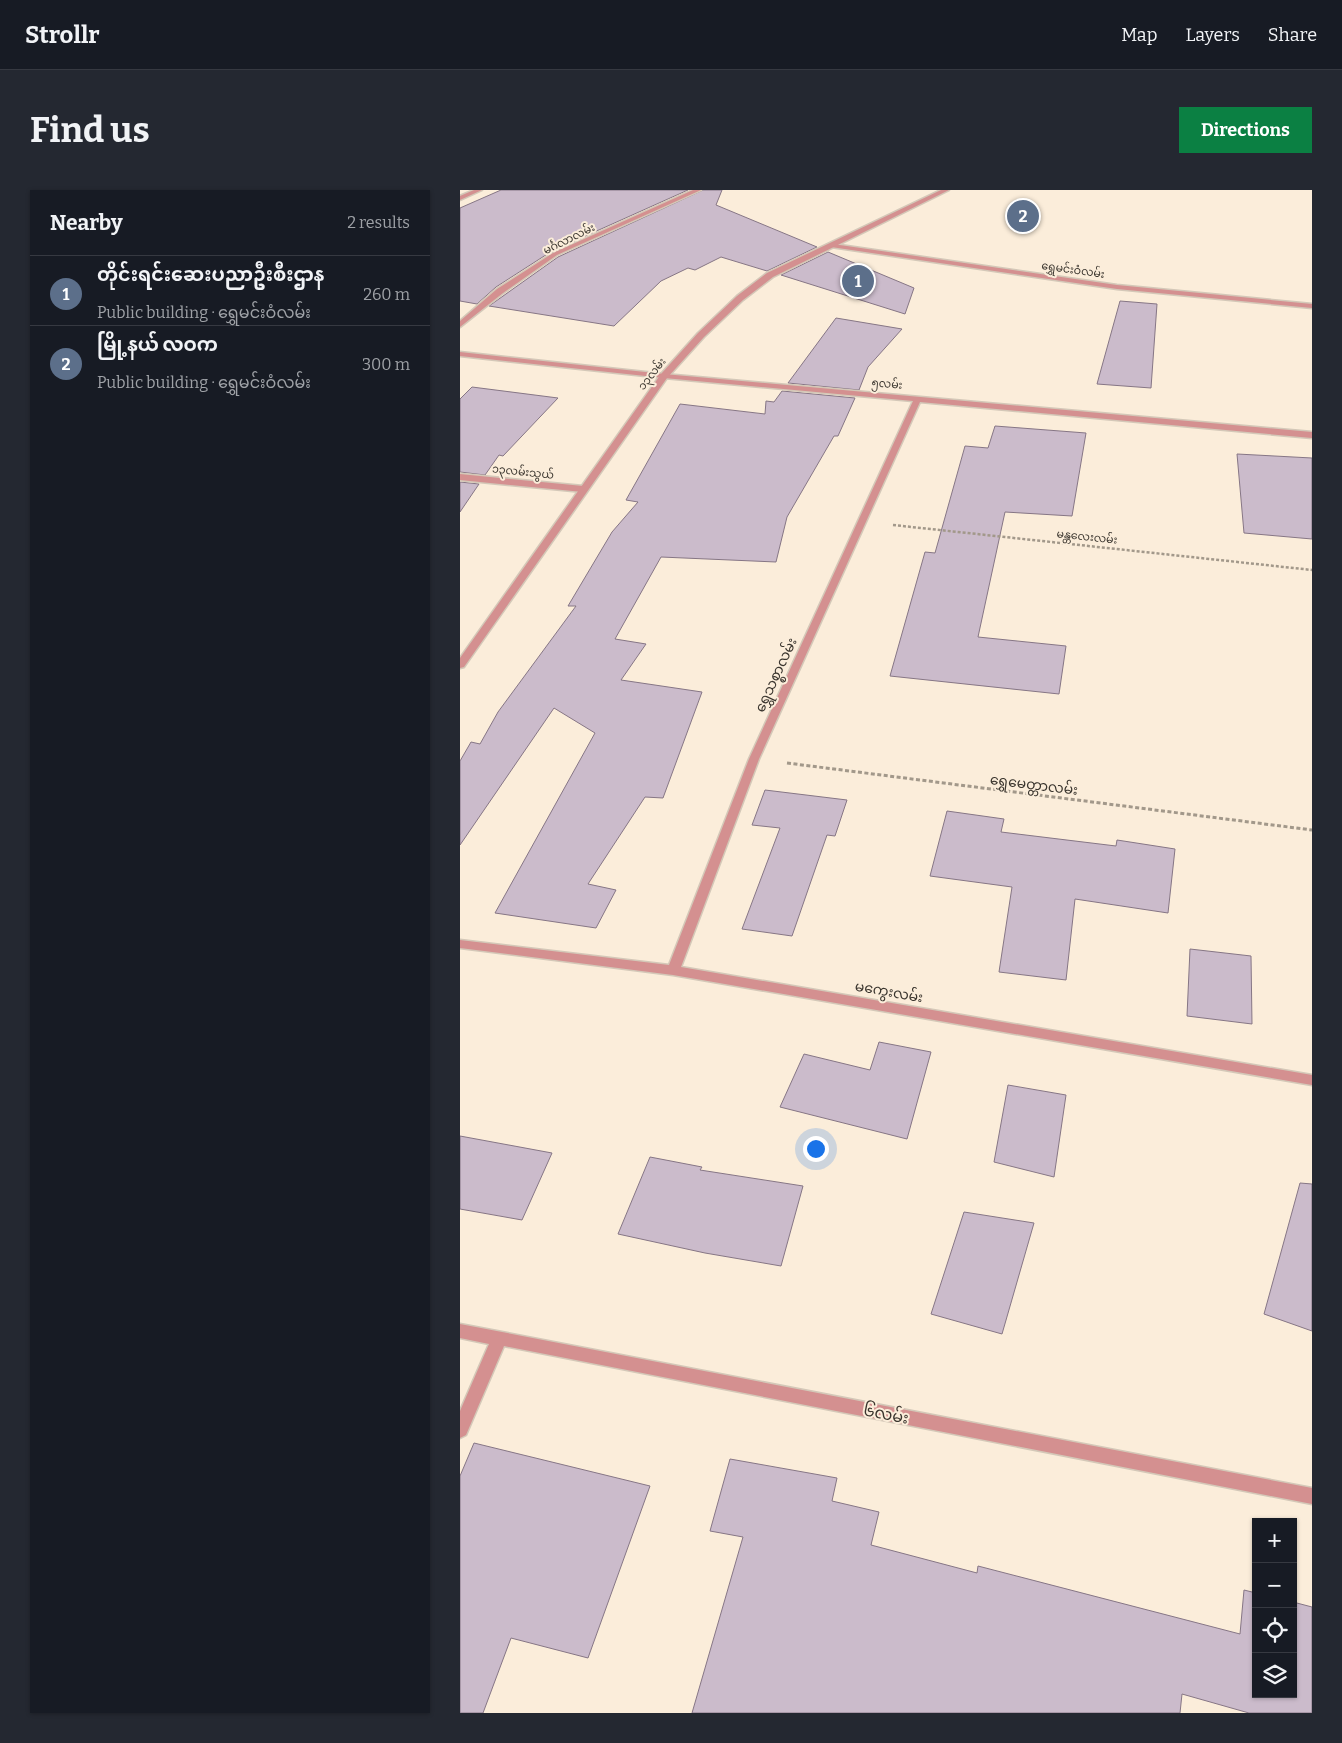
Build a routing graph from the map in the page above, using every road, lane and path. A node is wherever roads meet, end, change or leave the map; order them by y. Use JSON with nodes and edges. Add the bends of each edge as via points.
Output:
{"nodes":[{"id":1,"x":479,"y":190,"type":"edge"},
{"id":2,"x":698,"y":190,"type":"edge"},
{"id":3,"x":946,"y":190,"type":"edge"},
{"id":4,"x":460,"y":198,"type":"edge"},
{"id":5,"x":833,"y":246,"type":"junction"},
{"id":6,"x":1312,"y":306,"type":"edge"},
{"id":7,"x":460,"y":325,"type":"edge"},
{"id":8,"x":460,"y":354,"type":"edge"},
{"id":9,"x":664,"y":376,"type":"junction"},
{"id":10,"x":918,"y":398,"type":"junction"},
{"id":11,"x":1312,"y":435,"type":"edge"},
{"id":12,"x":460,"y":477,"type":"edge"},
{"id":13,"x":583,"y":489,"type":"junction"},
{"id":14,"x":860,"y":522,"type":"junction"},
{"id":15,"x":1312,"y":570,"type":"edge"},
{"id":16,"x":460,"y":665,"type":"edge"},
{"id":17,"x":754,"y":759,"type":"junction"},
{"id":18,"x":1312,"y":830,"type":"edge"},
{"id":19,"x":460,"y":944,"type":"edge"},
{"id":20,"x":673,"y":970,"type":"junction"},
{"id":21,"x":1312,"y":1080,"type":"edge"},
{"id":22,"x":460,"y":1331,"type":"edge"},
{"id":23,"x":499,"y":1339,"type":"junction"},
{"id":24,"x":460,"y":1430,"type":"edge"},
{"id":25,"x":1312,"y":1496,"type":"edge"}],
"edges":[{"from":1,"to":4,"type":"street"},
{"from":2,"to":7,"type":"street","name":"မင်္ဂလာလမ်း","via":[[555,254]]},
{"from":3,"to":5,"type":"street","name":"၁၃လမ်း"},
{"from":5,"to":6,"type":"street","name":"ရွှေမင်းဝံလမ်း","via":[[1117,287]]},
{"from":5,"to":9,"type":"street","name":"၁၃လမ်း","via":[[770,275],[740,298]]},
{"from":8,"to":9,"type":"street","name":"၅လမ်း"},
{"from":9,"to":10,"type":"street","name":"၅လမ်း"},
{"from":9,"to":13,"type":"street","name":"၁၃လမ်း"},
{"from":10,"to":11,"type":"street","name":"၅လမ်း"},
{"from":10,"to":14,"type":"street","name":"ရွှေသစ္စာလမ်း"},
{"from":12,"to":13,"type":"street","name":"၁၃လမ်းသွယ်"},
{"from":13,"to":16,"type":"street","name":"၁၃လမ်း"},
{"from":14,"to":15,"type":"path","name":"မန္တလေးလမ်း"},
{"from":14,"to":17,"type":"street","name":"ရွှေသစ္စာလမ်း"},
{"from":17,"to":18,"type":"path","name":"ရွှေမေတ္တာလမ်း"},
{"from":17,"to":20,"type":"street","name":"ရွှေသစ္စာလမ်း"},
{"from":19,"to":20,"type":"street","name":"မကွေးလမ်း"},
{"from":20,"to":21,"type":"street","name":"မကွေးလမ်း"},
{"from":22,"to":23,"type":"street","name":"၆လမ်း"},
{"from":23,"to":24,"type":"street"},
{"from":23,"to":25,"type":"street","name":"၆လမ်း"}]}
